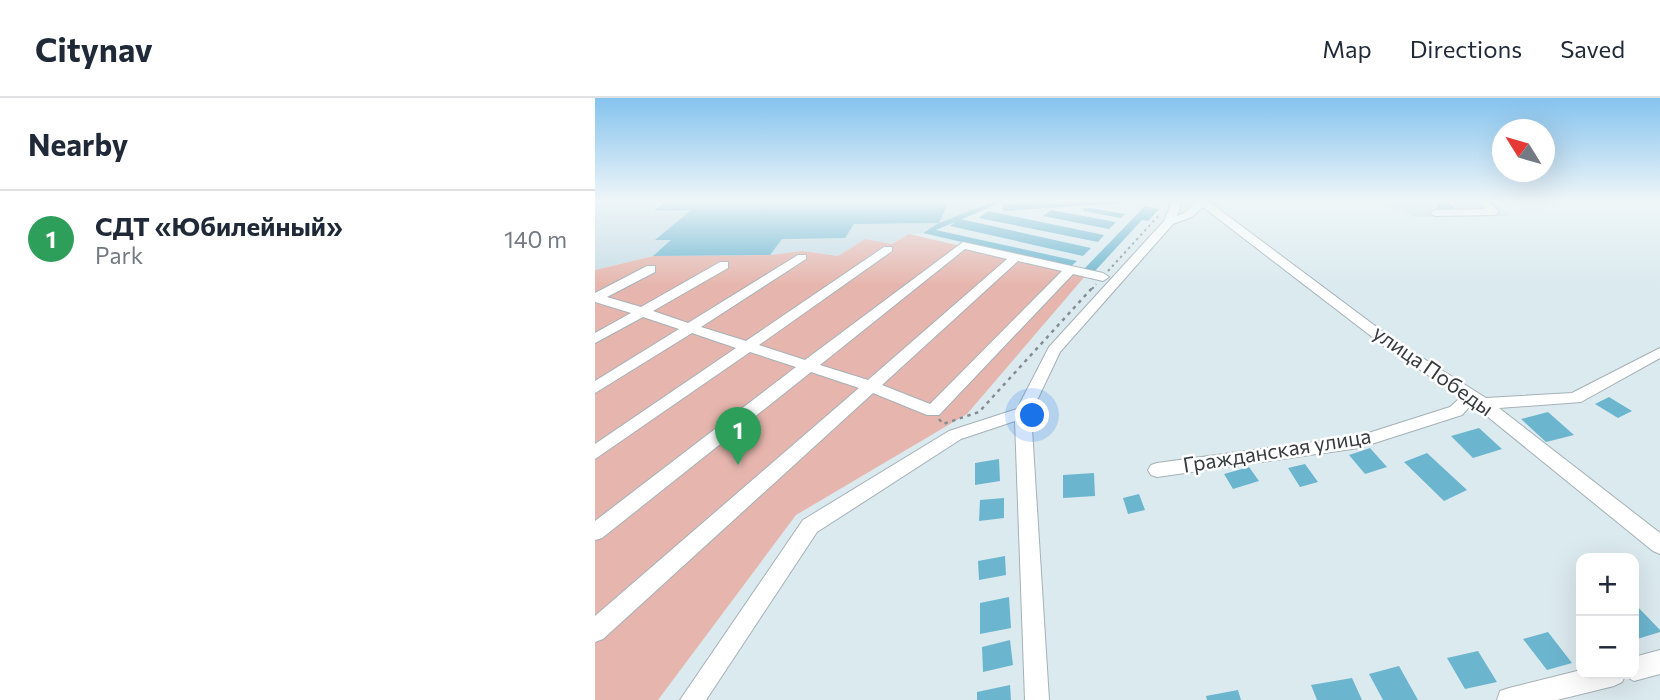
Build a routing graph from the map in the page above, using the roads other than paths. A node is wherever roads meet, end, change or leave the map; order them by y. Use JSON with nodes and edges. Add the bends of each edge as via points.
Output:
{"nodes":[{"id":1,"x":1163,"y":229,"type":"edge"},
{"id":2,"x":1239,"y":229,"type":"edge"},
{"id":3,"x":888,"y":248,"type":"dead end"},
{"id":4,"x":803,"y":257,"type":"dead end"},
{"id":5,"x":1016,"y":257,"type":"junction"},
{"id":6,"x":724,"y":265,"type":"dead end"},
{"id":7,"x":651,"y":269,"type":"dead end"},
{"id":8,"x":1070,"y":270,"type":"junction"},
{"id":9,"x":1103,"y":277,"type":"road end"},
{"id":10,"x":596,"y":298,"type":"edge"},
{"id":11,"x":641,"y":313,"type":"junction"},
{"id":12,"x":689,"y":328,"type":"junction"},
{"id":13,"x":595,"y":339,"type":"edge"},
{"id":14,"x":747,"y":346,"type":"junction"},
{"id":15,"x":1660,"y":352,"type":"edge"},
{"id":16,"x":807,"y":366,"type":"junction"},
{"id":17,"x":870,"y":386,"type":"junction"},
{"id":18,"x":595,"y":388,"type":"edge"},
{"id":19,"x":1477,"y":400,"type":"junction"},
{"id":20,"x":1023,"y":413,"type":"junction"},
{"id":21,"x":595,"y":453,"type":"edge"},
{"id":22,"x":1157,"y":470,"type":"dead end"},
{"id":23,"x":595,"y":532,"type":"edge"},
{"id":24,"x":1660,"y":545,"type":"edge"},
{"id":25,"x":595,"y":631,"type":"edge"},
{"id":26,"x":1660,"y":662,"type":"edge"},
{"id":27,"x":1639,"y":668,"type":"edge"},
{"id":28,"x":1594,"y":679,"type":"edge"},
{"id":29,"x":692,"y":700,"type":"edge"},
{"id":30,"x":1037,"y":700,"type":"edge"},
{"id":31,"x":1509,"y":700,"type":"edge"}],
"edges":[{"from":1,"to":20,"type":"street","via":[[1054,350]]},
{"from":2,"to":19,"type":"street","name":"улица Победы","via":[[1389,343]]},
{"from":3,"to":14,"type":"street"},
{"from":4,"to":12,"type":"street"},
{"from":5,"to":8,"type":"street"},
{"from":5,"to":16,"type":"street","via":[[963,245]]},
{"from":5,"to":17,"type":"street"},
{"from":6,"to":11,"type":"street"},
{"from":7,"to":10,"type":"street"},
{"from":8,"to":9,"type":"street"},
{"from":8,"to":17,"type":"street","via":[[933,411]]},
{"from":10,"to":11,"type":"street"},
{"from":11,"to":12,"type":"street"},
{"from":11,"to":13,"type":"street"},
{"from":12,"to":14,"type":"street"},
{"from":12,"to":18,"type":"street"},
{"from":14,"to":16,"type":"street"},
{"from":14,"to":21,"type":"street"},
{"from":15,"to":19,"type":"street","via":[[1575,398]]},
{"from":16,"to":17,"type":"street"},
{"from":16,"to":23,"type":"street"},
{"from":17,"to":25,"type":"street"},
{"from":19,"to":22,"type":"street","name":"Гражданская улица","via":[[1359,442]]},
{"from":19,"to":24,"type":"street","name":"улица Победы"},
{"from":20,"to":29,"type":"street","via":[[955,435],[810,526]]},
{"from":20,"to":30,"type":"street"},
{"from":26,"to":27,"type":"street"},
{"from":28,"to":31,"type":"street"}]}
